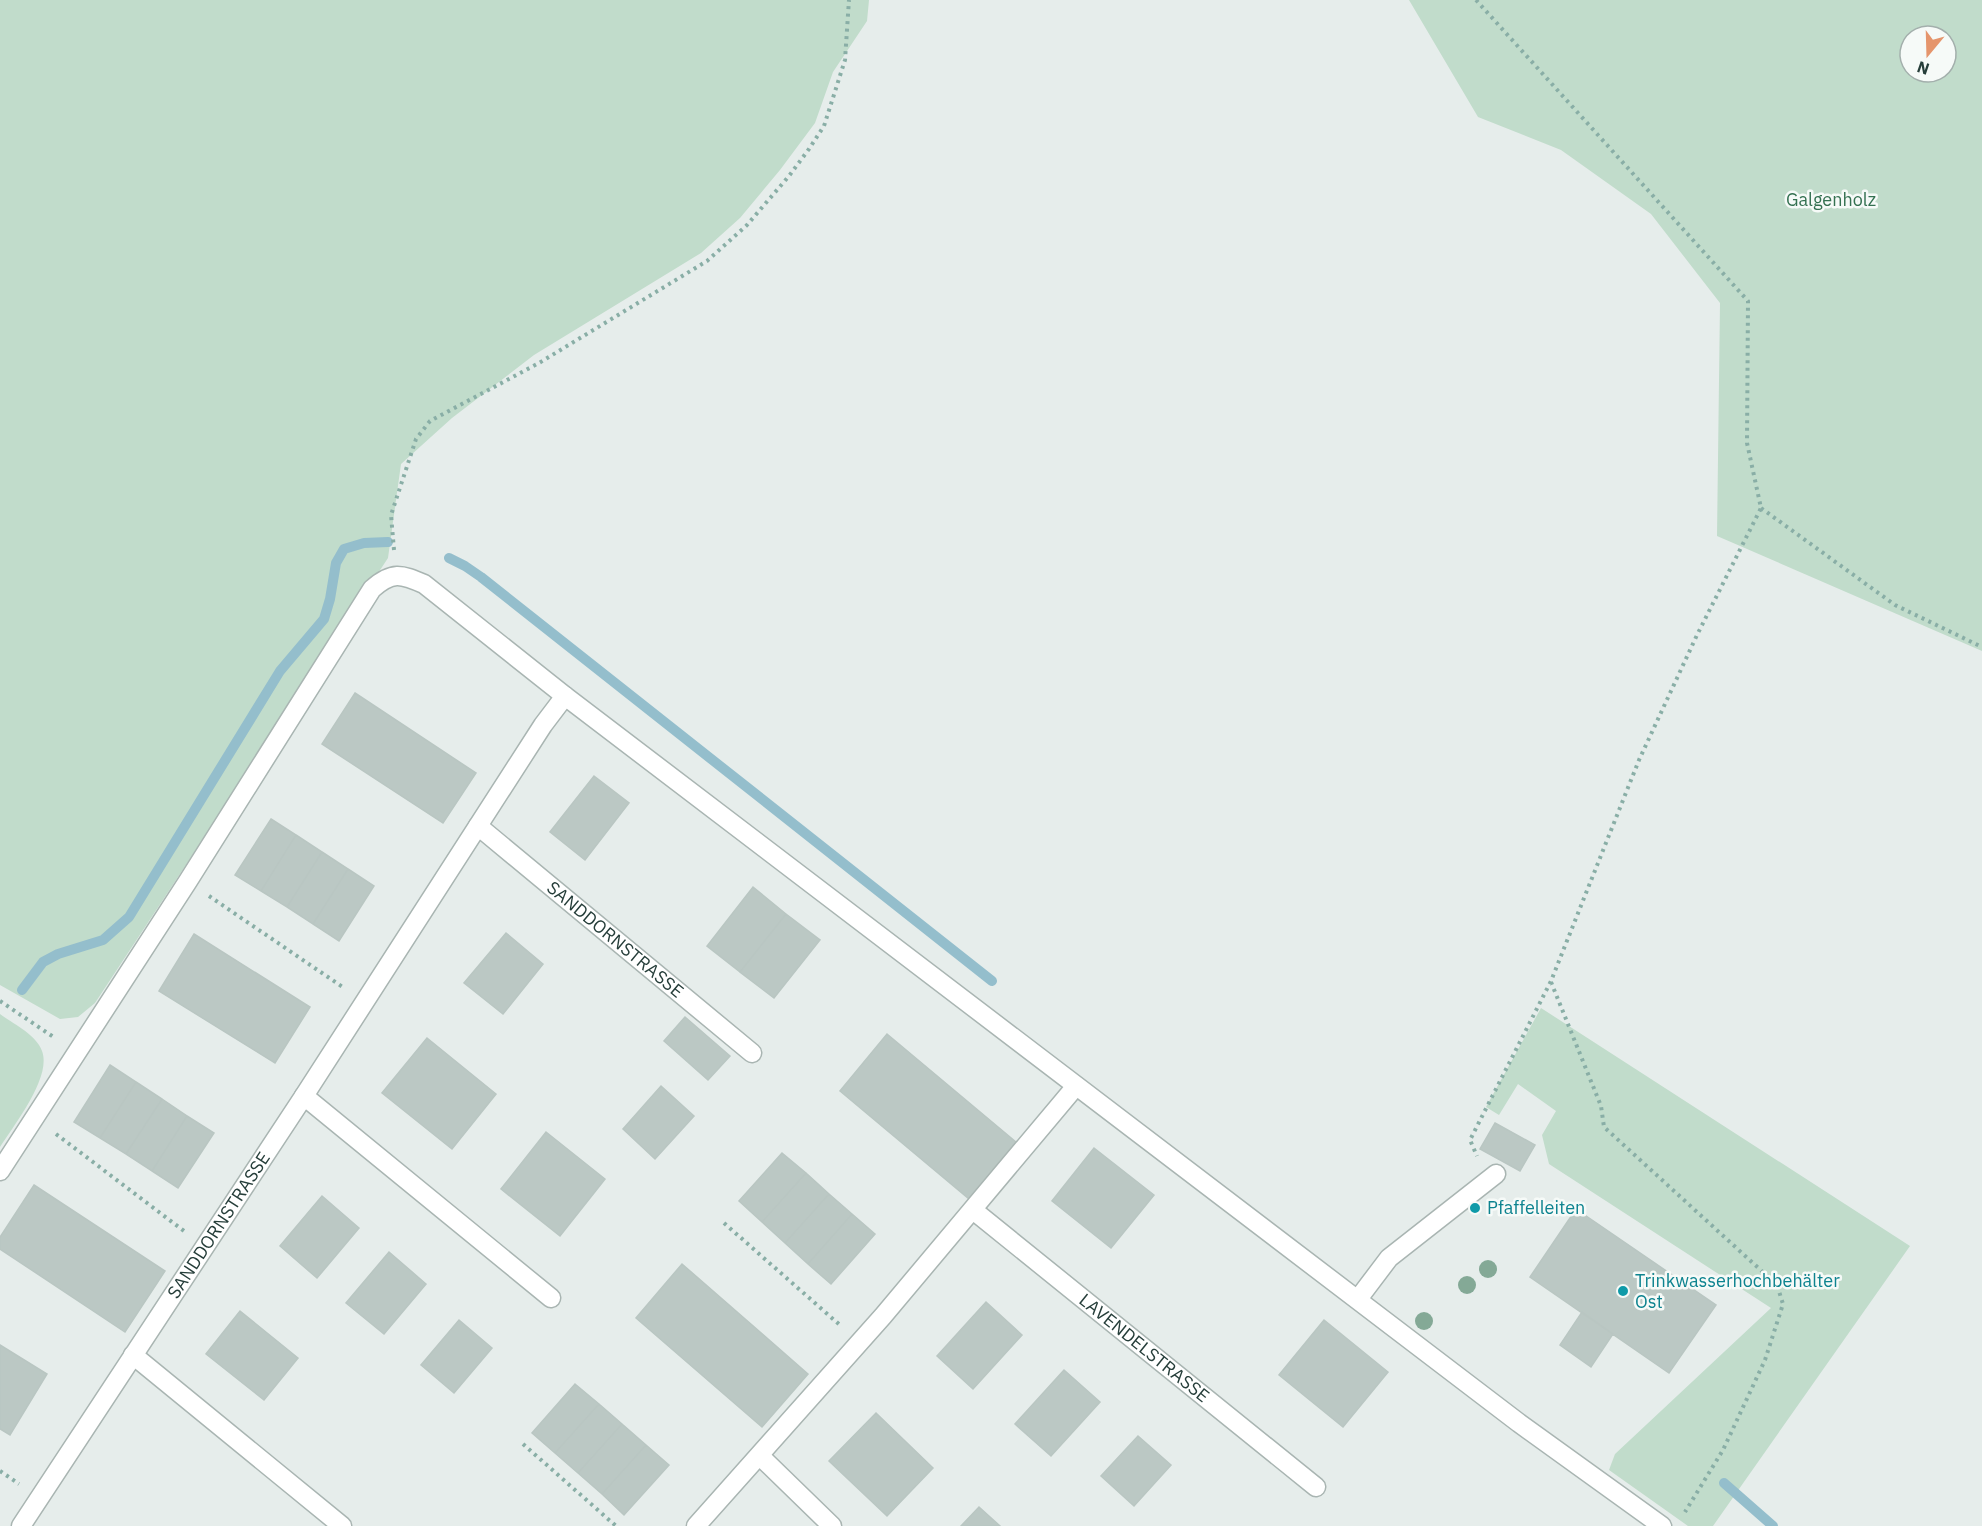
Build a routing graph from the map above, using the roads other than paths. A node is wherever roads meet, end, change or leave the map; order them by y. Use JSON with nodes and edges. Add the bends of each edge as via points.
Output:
{"nodes":[{"id":1,"x":565,"y":696,"type":"junction"},
{"id":2,"x":478,"y":826,"type":"junction"},
{"id":3,"x":752,"y":1053,"type":"dead end"},
{"id":4,"x":1076,"y":1086,"type":"junction"},
{"id":5,"x":304,"y":1096,"type":"junction"},
{"id":6,"x":0,"y":1171,"type":"edge"},
{"id":7,"x":1496,"y":1174,"type":"road end"},
{"id":8,"x":974,"y":1210,"type":"junction"},
{"id":9,"x":551,"y":1298,"type":"dead end"},
{"id":10,"x":1358,"y":1299,"type":"junction"},
{"id":11,"x":133,"y":1355,"type":"junction"},
{"id":12,"x":760,"y":1456,"type":"junction"},
{"id":13,"x":1316,"y":1487,"type":"dead end"},
{"id":14,"x":21,"y":1526,"type":"edge"},
{"id":15,"x":342,"y":1526,"type":"edge"},
{"id":16,"x":696,"y":1526,"type":"edge"},
{"id":17,"x":832,"y":1526,"type":"edge"},
{"id":18,"x":1662,"y":1526,"type":"edge"}],
"edges":[{"from":1,"to":2,"type":"street","name":"SANDDORNSTRASSE"},
{"from":1,"to":4,"type":"street"},
{"from":1,"to":6,"type":"street","via":[[424,584],[396,575],[372,589]]},
{"from":2,"to":3,"type":"street","name":"SANDDORNSTRASSE"},
{"from":2,"to":5,"type":"street","name":"SANDDORNSTRASSE"},
{"from":4,"to":8,"type":"street"},
{"from":4,"to":10,"type":"street"},
{"from":5,"to":9,"type":"street"},
{"from":5,"to":11,"type":"street","name":"SANDDORNSTRASSE"},
{"from":7,"to":10,"type":"street","via":[[1389,1258]]},
{"from":8,"to":12,"type":"street"},
{"from":8,"to":13,"type":"street","name":"LAVENDELSTRASSE"},
{"from":10,"to":18,"type":"street"},
{"from":11,"to":14,"type":"street","name":"SANDDORNSTRASSE"},
{"from":11,"to":15,"type":"street"},
{"from":12,"to":16,"type":"street"},
{"from":12,"to":17,"type":"street"}]}
